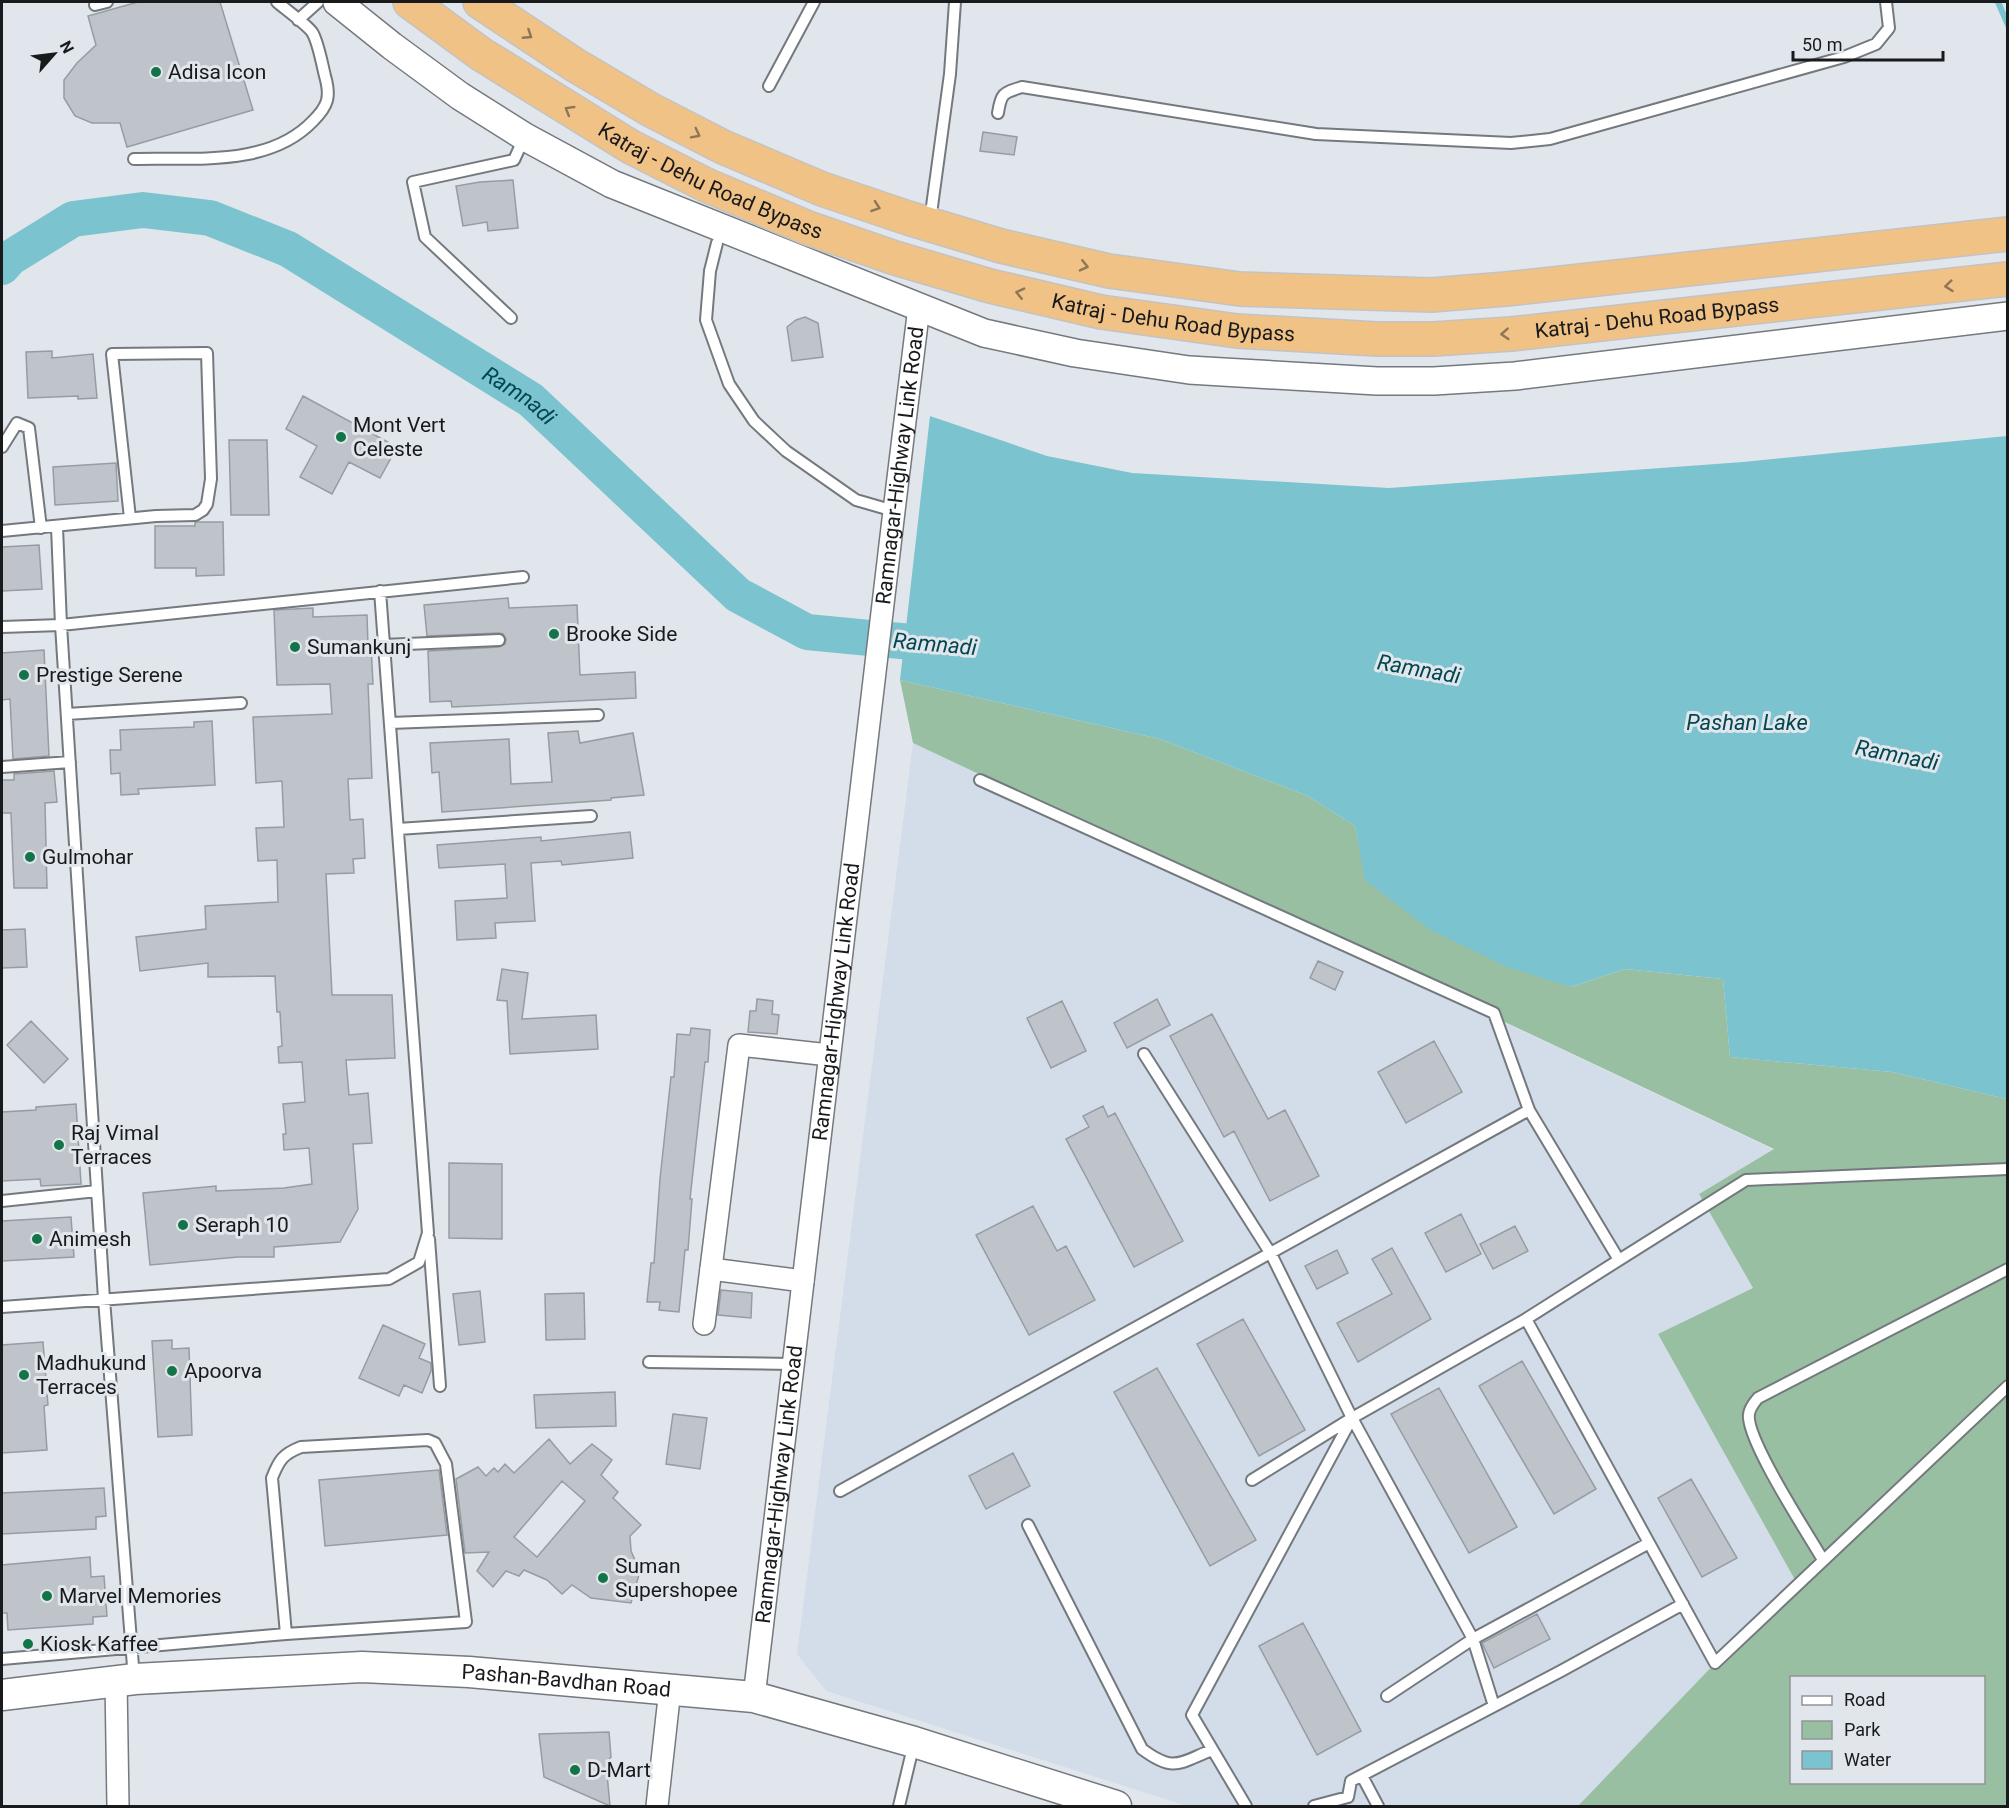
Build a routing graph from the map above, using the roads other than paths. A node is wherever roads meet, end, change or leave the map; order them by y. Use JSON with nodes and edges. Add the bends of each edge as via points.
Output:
{"nodes":[{"id":1,"x":107,"y":2,"type":"edge"},
{"id":2,"x":277,"y":2,"type":"edge"},
{"id":3,"x":318,"y":2,"type":"edge"},
{"id":4,"x":337,"y":2,"type":"edge"},
{"id":5,"x":410,"y":2,"type":"edge"},
{"id":6,"x":480,"y":2,"type":"edge"},
{"id":7,"x":814,"y":2,"type":"edge"},
{"id":8,"x":956,"y":2,"type":"edge"},
{"id":9,"x":1886,"y":2,"type":"edge"},
{"id":10,"x":95,"y":5,"type":"dead end"},
{"id":11,"x":298,"y":20,"type":"junction"},
{"id":12,"x":769,"y":86,"type":"dead end"},
{"id":13,"x":998,"y":113,"type":"dead end"},
{"id":14,"x":525,"y":137,"type":"junction"},
{"id":15,"x":134,"y":159,"type":"dead end"},
{"id":16,"x":930,"y":225,"type":"junction"},
{"id":17,"x":2007,"y":234,"type":"edge"},
{"id":18,"x":717,"y":243,"type":"dead end"},
{"id":19,"x":2007,"y":279,"type":"edge"},
{"id":20,"x":919,"y":307,"type":"junction"},
{"id":21,"x":2007,"y":316,"type":"edge"},
{"id":22,"x":511,"y":318,"type":"dead end"},
{"id":23,"x":2,"y":447,"type":"edge"},
{"id":24,"x":894,"y":511,"type":"junction"},
{"id":25,"x":130,"y":518,"type":"junction"},
{"id":26,"x":57,"y":527,"type":"junction"},
{"id":27,"x":41,"y":528,"type":"junction"},
{"id":28,"x":2,"y":531,"type":"edge"},
{"id":29,"x":524,"y":577,"type":"dead end"},
{"id":30,"x":380,"y":591,"type":"junction"},
{"id":31,"x":61,"y":625,"type":"junction"},
{"id":32,"x":2,"y":627,"type":"edge"},
{"id":33,"x":499,"y":640,"type":"dead end"},
{"id":34,"x":384,"y":645,"type":"junction"},
{"id":35,"x":241,"y":703,"type":"dead end"},
{"id":36,"x":67,"y":714,"type":"junction"},
{"id":37,"x":598,"y":715,"type":"dead end"},
{"id":38,"x":390,"y":723,"type":"junction"},
{"id":39,"x":70,"y":762,"type":"junction"},
{"id":40,"x":2,"y":767,"type":"edge"},
{"id":41,"x":980,"y":780,"type":"dead end"},
{"id":42,"x":591,"y":816,"type":"dead end"},
{"id":43,"x":398,"y":829,"type":"junction"},
{"id":44,"x":1144,"y":1054,"type":"dead end"},
{"id":45,"x":830,"y":1055,"type":"junction"},
{"id":46,"x":1529,"y":1110,"type":"junction"},
{"id":47,"x":2007,"y":1168,"type":"edge"},
{"id":48,"x":97,"y":1191,"type":"junction"},
{"id":49,"x":2,"y":1201,"type":"edge"},
{"id":50,"x":428,"y":1233,"type":"junction"},
{"id":51,"x":1271,"y":1254,"type":"junction"},
{"id":52,"x":1619,"y":1260,"type":"junction"},
{"id":53,"x":711,"y":1269,"type":"junction"},
{"id":54,"x":2007,"y":1269,"type":"edge"},
{"id":55,"x":803,"y":1281,"type":"junction"},
{"id":56,"x":104,"y":1299,"type":"junction"},
{"id":57,"x":2,"y":1307,"type":"edge"},
{"id":58,"x":1526,"y":1319,"type":"junction"},
{"id":59,"x":704,"y":1324,"type":"dead end"},
{"id":60,"x":650,"y":1362,"type":"dead end"},
{"id":61,"x":793,"y":1364,"type":"junction"},
{"id":62,"x":440,"y":1386,"type":"dead end"},
{"id":63,"x":2007,"y":1386,"type":"edge"},
{"id":64,"x":1352,"y":1418,"type":"junction"},
{"id":65,"x":1252,"y":1480,"type":"dead end"},
{"id":66,"x":840,"y":1491,"type":"dead end"},
{"id":67,"x":1028,"y":1525,"type":"dead end"},
{"id":68,"x":1649,"y":1543,"type":"junction"},
{"id":69,"x":1823,"y":1560,"type":"junction"},
{"id":70,"x":1683,"y":1604,"type":"junction"},
{"id":71,"x":286,"y":1635,"type":"junction"},
{"id":72,"x":1473,"y":1639,"type":"junction"},
{"id":73,"x":132,"y":1647,"type":"junction"},
{"id":74,"x":2,"y":1659,"type":"edge"},
{"id":75,"x":125,"y":1680,"type":"junction"},
{"id":76,"x":670,"y":1689,"type":"junction"},
{"id":77,"x":2,"y":1695,"type":"edge"},
{"id":78,"x":1387,"y":1696,"type":"dead end"},
{"id":79,"x":754,"y":1697,"type":"junction"},
{"id":80,"x":1494,"y":1706,"type":"junction"},
{"id":81,"x":914,"y":1742,"type":"junction"},
{"id":82,"x":1212,"y":1750,"type":"junction"},
{"id":83,"x":1362,"y":1776,"type":"junction"},
{"id":84,"x":118,"y":1806,"type":"edge"},
{"id":85,"x":657,"y":1806,"type":"edge"},
{"id":86,"x":899,"y":1806,"type":"edge"},
{"id":87,"x":1116,"y":1806,"type":"edge"},
{"id":88,"x":1246,"y":1806,"type":"edge"},
{"id":89,"x":1314,"y":1806,"type":"edge"},
{"id":90,"x":1378,"y":1806,"type":"edge"}],
"edges":[{"from":1,"to":10,"type":"lane"},
{"from":2,"to":11,"type":"lane"},
{"from":3,"to":11,"type":"lane"},
{"from":4,"to":14,"type":"street","via":[[460,96]]},
{"from":19,"to":5,"type":"highway","name":"Katraj - Dehu Road Bypass","one_way":true,"via":[[1433,339],[1237,331],[1101,312],[895,258],[808,228],[705,185],[553,101]]},
{"from":6,"to":16,"type":"highway","name":"Katraj - Dehu Road Bypass","one_way":true,"via":[[575,65],[723,147],[822,189]]},
{"from":7,"to":12,"type":"lane"},
{"from":8,"to":16,"type":"lane"},
{"from":9,"to":13,"type":"lane","via":[[1889,28],[1876,44],[1844,57],[1550,139],[1511,143],[1316,134],[1022,87],[1005,92]]},
{"from":11,"to":15,"type":"lane","via":[[312,32],[328,87],[326,107],[299,135],[257,153]]},
{"from":14,"to":20,"type":"street","via":[[612,184]]},
{"from":14,"to":22,"type":"lane","via":[[514,160],[413,182],[425,237]]},
{"from":16,"to":17,"type":"highway","name":"Katraj - Dehu Road Bypass","one_way":true,"via":[[1109,271],[1240,289],[1420,294],[1506,289]]},
{"from":18,"to":24,"type":"lane","via":[[706,320],[729,384],[754,421],[786,452],[856,500]]},
{"from":20,"to":21,"type":"street","via":[[984,333],[1075,353],[1188,370],[1377,381],[1515,376]]},
{"from":20,"to":24,"type":"street","name":"Ramnagar-Highway Link Road"},
{"from":23,"to":27,"type":"lane","via":[[17,423],[29,428]]},
{"from":24,"to":45,"type":"street","name":"Ramnagar-Highway Link Road"},
{"from":25,"to":25,"type":"lane","via":[[112,354],[207,353],[211,479],[207,504],[195,515]]},
{"from":25,"to":26,"type":"lane"},
{"from":26,"to":27,"type":"lane"},
{"from":26,"to":31,"type":"lane"},
{"from":27,"to":28,"type":"lane"},
{"from":29,"to":30,"type":"lane"},
{"from":30,"to":31,"type":"lane"},
{"from":30,"to":34,"type":"lane"},
{"from":31,"to":32,"type":"lane"},
{"from":31,"to":36,"type":"lane"},
{"from":33,"to":34,"type":"lane"},
{"from":34,"to":38,"type":"lane"},
{"from":35,"to":36,"type":"lane"},
{"from":36,"to":39,"type":"lane"},
{"from":37,"to":38,"type":"lane"},
{"from":38,"to":43,"type":"lane"},
{"from":39,"to":40,"type":"lane"},
{"from":39,"to":48,"type":"lane"},
{"from":41,"to":46,"type":"lane","via":[[1494,1013]]},
{"from":42,"to":43,"type":"lane"},
{"from":43,"to":50,"type":"lane"},
{"from":44,"to":51,"type":"lane"},
{"from":45,"to":53,"type":"street","via":[[740,1045]]},
{"from":45,"to":55,"type":"street","name":"Ramnagar-Highway Link Road"},
{"from":46,"to":51,"type":"lane"},
{"from":46,"to":52,"type":"lane"},
{"from":47,"to":52,"type":"lane","via":[[1746,1180]]},
{"from":48,"to":49,"type":"lane"},
{"from":48,"to":56,"type":"lane"},
{"from":50,"to":56,"type":"lane","via":[[419,1262],[389,1279]]},
{"from":50,"to":62,"type":"lane"},
{"from":51,"to":64,"type":"lane"},
{"from":51,"to":66,"type":"lane"},
{"from":52,"to":58,"type":"lane"},
{"from":53,"to":55,"type":"street"},
{"from":53,"to":59,"type":"street"},
{"from":54,"to":69,"type":"lane","via":[[1758,1398],[1752,1405],[1748,1414],[1750,1429],[1758,1449]]},
{"from":55,"to":61,"type":"street","name":"Ramnagar-Highway Link Road"},
{"from":56,"to":57,"type":"lane"},
{"from":56,"to":73,"type":"lane"},
{"from":58,"to":64,"type":"lane"},
{"from":58,"to":68,"type":"lane"},
{"from":60,"to":61,"type":"lane"},
{"from":61,"to":79,"type":"street","name":"Ramnagar-Highway Link Road"},
{"from":63,"to":69,"type":"lane"},
{"from":64,"to":65,"type":"lane"},
{"from":64,"to":72,"type":"lane"},
{"from":64,"to":82,"type":"lane","via":[[1192,1715]]},
{"from":67,"to":82,"type":"lane","via":[[1142,1749],[1159,1762],[1176,1765]]},
{"from":68,"to":70,"type":"lane"},
{"from":68,"to":72,"type":"lane"},
{"from":69,"to":70,"type":"lane","via":[[1715,1663]]},
{"from":70,"to":80,"type":"lane"},
{"from":71,"to":71,"type":"lane","via":[[466,1622],[446,1464],[435,1443],[428,1440],[301,1447],[278,1464],[272,1478]]},
{"from":71,"to":73,"type":"lane"},
{"from":72,"to":78,"type":"lane"},
{"from":72,"to":80,"type":"lane"},
{"from":73,"to":74,"type":"lane"},
{"from":73,"to":75,"type":"lane"},
{"from":75,"to":76,"type":"main road","name":"Pashan-Bavdhan Road","via":[[362,1667],[470,1671]]},
{"from":75,"to":77,"type":"main road","name":"Pashan-Bavdhan Road"},
{"from":75,"to":84,"type":"street"},
{"from":76,"to":79,"type":"main road","name":"Pashan-Bavdhan Road"},
{"from":76,"to":85,"type":"street"},
{"from":79,"to":81,"type":"main road","name":"Pashan-Bavdhan Road"},
{"from":80,"to":83,"type":"lane"},
{"from":81,"to":86,"type":"lane"},
{"from":81,"to":87,"type":"main road","name":"Pashan-Bavdhan Road"},
{"from":82,"to":88,"type":"lane"},
{"from":83,"to":89,"type":"lane","via":[[1351,1781],[1348,1797]]},
{"from":83,"to":90,"type":"lane"}]}
